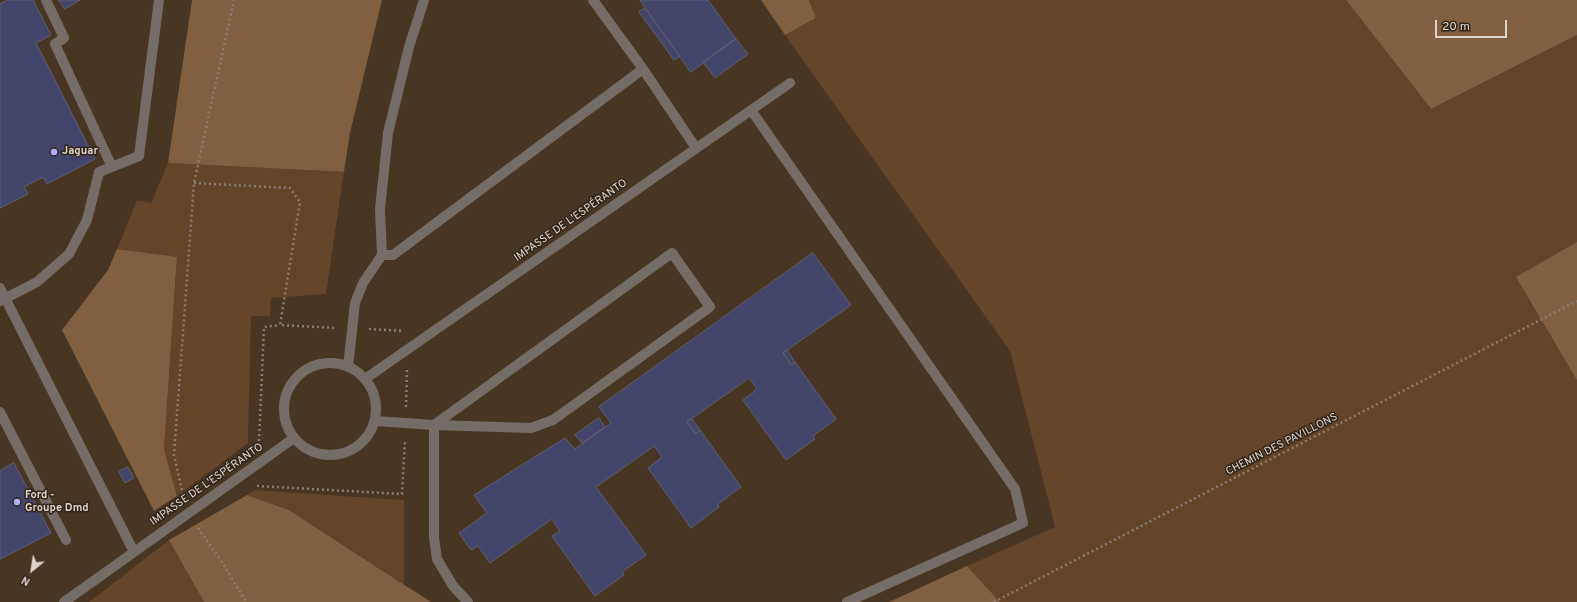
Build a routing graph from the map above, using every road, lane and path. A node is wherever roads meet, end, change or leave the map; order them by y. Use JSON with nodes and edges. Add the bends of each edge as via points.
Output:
{"nodes":[{"id":1,"x":46,"y":0,"type":"edge"},
{"id":2,"x":159,"y":0,"type":"edge"},
{"id":3,"x":234,"y":0,"type":"edge"},
{"id":4,"x":424,"y":0,"type":"edge"},
{"id":5,"x":593,"y":0,"type":"edge"},
{"id":6,"x":643,"y":69,"type":"junction"},
{"id":7,"x":790,"y":83,"type":"dead end"},
{"id":8,"x":751,"y":110,"type":"junction"},
{"id":9,"x":696,"y":148,"type":"junction"},
{"id":10,"x":112,"y":167,"type":"junction"},
{"id":11,"x":194,"y":183,"type":"junction"},
{"id":12,"x":382,"y":255,"type":"junction"},
{"id":13,"x":0,"y":288,"type":"edge"},
{"id":14,"x":2,"y":300,"type":"edge"},
{"id":15,"x":1577,"y":301,"type":"edge"},
{"id":16,"x":280,"y":325,"type":"junction"},
{"id":17,"x":352,"y":329,"type":"junction"},
{"id":18,"x":408,"y":350,"type":"junction"},
{"id":19,"x":348,"y":367,"type":"junction"},
{"id":20,"x":365,"y":379,"type":"junction"},
{"id":21,"x":0,"y":412,"type":"edge"},
{"id":22,"x":375,"y":421,"type":"junction"},
{"id":23,"x":405,"y":424,"type":"junction"},
{"id":24,"x":434,"y":425,"type":"junction"},
{"id":25,"x":294,"y":438,"type":"junction"},
{"id":26,"x":258,"y":464,"type":"junction"},
{"id":27,"x":187,"y":514,"type":"junction"},
{"id":28,"x":66,"y":540,"type":"dead end"},
{"id":29,"x":134,"y":552,"type":"junction"},
{"id":30,"x":64,"y":602,"type":"edge"},
{"id":31,"x":246,"y":602,"type":"edge"},
{"id":32,"x":468,"y":602,"type":"edge"},
{"id":33,"x":847,"y":602,"type":"edge"},
{"id":34,"x":994,"y":602,"type":"edge"}],
"edges":[{"from":1,"to":10,"type":"street","via":[[64,38],[55,44]]},
{"from":2,"to":10,"type":"street","via":[[139,156]]},
{"from":3,"to":11,"type":"path"},
{"from":4,"to":12,"type":"street","via":[[409,46],[388,133],[380,209]]},
{"from":5,"to":6,"type":"street"},
{"from":6,"to":9,"type":"street"},
{"from":6,"to":12,"type":"street","via":[[393,255]]},
{"from":7,"to":8,"type":"street","name":"IMPASSE DE L'ESPÉRANTO"},
{"from":8,"to":9,"type":"street","name":"IMPASSE DE L'ESPÉRANTO"},
{"from":8,"to":33,"type":"street","via":[[1015,489],[1023,523]]},
{"from":9,"to":18,"type":"street","name":"IMPASSE DE L'ESPÉRANTO"},
{"from":10,"to":14,"type":"street","via":[[99,172],[88,220],[69,254],[37,282]]},
{"from":11,"to":16,"type":"path","via":[[290,188],[300,202]]},
{"from":11,"to":27,"type":"path","via":[[174,455]]},
{"from":12,"to":17,"type":"street","via":[[362,283],[355,303]]},
{"from":13,"to":14,"type":"street"},
{"from":14,"to":29,"type":"street"},
{"from":15,"to":34,"type":"path","name":"CHEMIN DES PAVILLONS"},
{"from":16,"to":17,"type":"path"},
{"from":16,"to":26,"type":"path","via":[[264,327]]},
{"from":17,"to":18,"type":"path","via":[[405,331]]},
{"from":17,"to":19,"type":"street"},
{"from":18,"to":20,"type":"street","name":"IMPASSE DE L'ESPÉRANTO"},
{"from":18,"to":23,"type":"path"},
{"from":19,"to":20,"type":"street"},
{"from":19,"to":25,"type":"street","via":[[322,363],[307,369],[294,379],[286,393],[283,408],[286,424]]},
{"from":20,"to":22,"type":"street","via":[[373,392],[376,406]]},
{"from":21,"to":28,"type":"street"},
{"from":22,"to":23,"type":"street"},
{"from":22,"to":25,"type":"street","via":[[360,445],[347,452],[333,455],[318,454],[305,448]]},
{"from":23,"to":24,"type":"street"},
{"from":23,"to":26,"type":"path","via":[[402,494],[257,486]]},
{"from":24,"to":24,"type":"street","via":[[531,428],[554,420],[710,307],[672,253]]},
{"from":24,"to":32,"type":"street","via":[[434,538],[437,559],[453,586]]},
{"from":25,"to":26,"type":"street","name":"IMPASSE DE L'ESPÉRANTO"},
{"from":26,"to":27,"type":"street","name":"IMPASSE DE L'ESPÉRANTO"},
{"from":27,"to":29,"type":"street","name":"IMPASSE DE L'ESPÉRANTO"},
{"from":27,"to":31,"type":"path","via":[[222,562]]},
{"from":29,"to":30,"type":"street","name":"IMPASSE DE L'ESPÉRANTO"}]}
